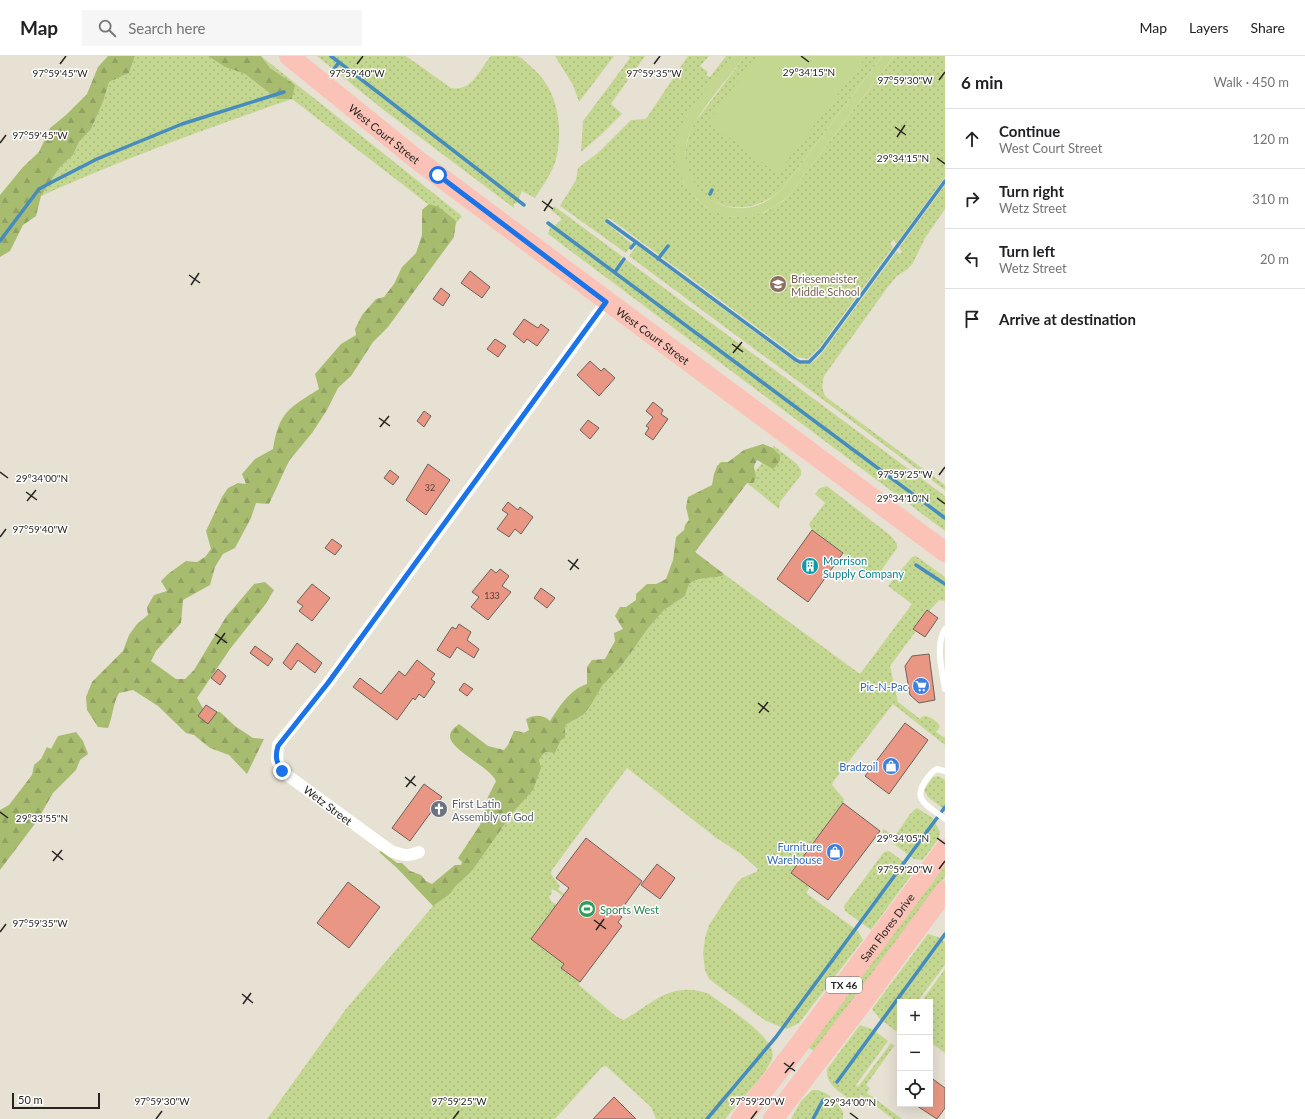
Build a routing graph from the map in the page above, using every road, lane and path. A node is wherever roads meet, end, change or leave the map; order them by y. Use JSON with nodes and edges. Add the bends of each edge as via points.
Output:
{"nodes":[{"id":1,"x":289,"y":56,"type":"edge"},
{"id":2,"x":606,"y":302,"type":"junction"},
{"id":3,"x":945,"y":552,"type":"edge"},
{"id":4,"x":945,"y":629,"type":"edge"},
{"id":5,"x":945,"y":689,"type":"edge"},
{"id":6,"x":945,"y":771,"type":"edge"},
{"id":7,"x":945,"y":819,"type":"edge"},
{"id":8,"x":945,"y":849,"type":"edge"},
{"id":9,"x":419,"y":852,"type":"dead end"},
{"id":10,"x":945,"y":891,"type":"edge"},
{"id":11,"x":784,"y":1111,"type":"edge"},
{"id":12,"x":741,"y":1119,"type":"edge"},
{"id":13,"x":772,"y":1119,"type":"edge"}],
"edges":[{"from":1,"to":2,"type":"main road","name":"West Court Street","via":[[420,162]]},
{"from":2,"to":3,"type":"main road","name":"West Court Street"},
{"from":2,"to":9,"type":"street","name":"Wetz Street","via":[[328,683],[278,746],[278,765],[294,780],[391,851],[404,856]]},
{"from":4,"to":5,"type":"lane","via":[[942,634],[941,662]]},
{"from":6,"to":7,"type":"lane","via":[[933,771],[919,793],[921,799]]},
{"from":8,"to":12,"type":"main road","name":"Sam Flores Drive","number":"TX 46"},
{"from":10,"to":11,"type":"main road","number":"TX 46"},
{"from":11,"to":13,"type":"main road","number":"TX 46"}]}
